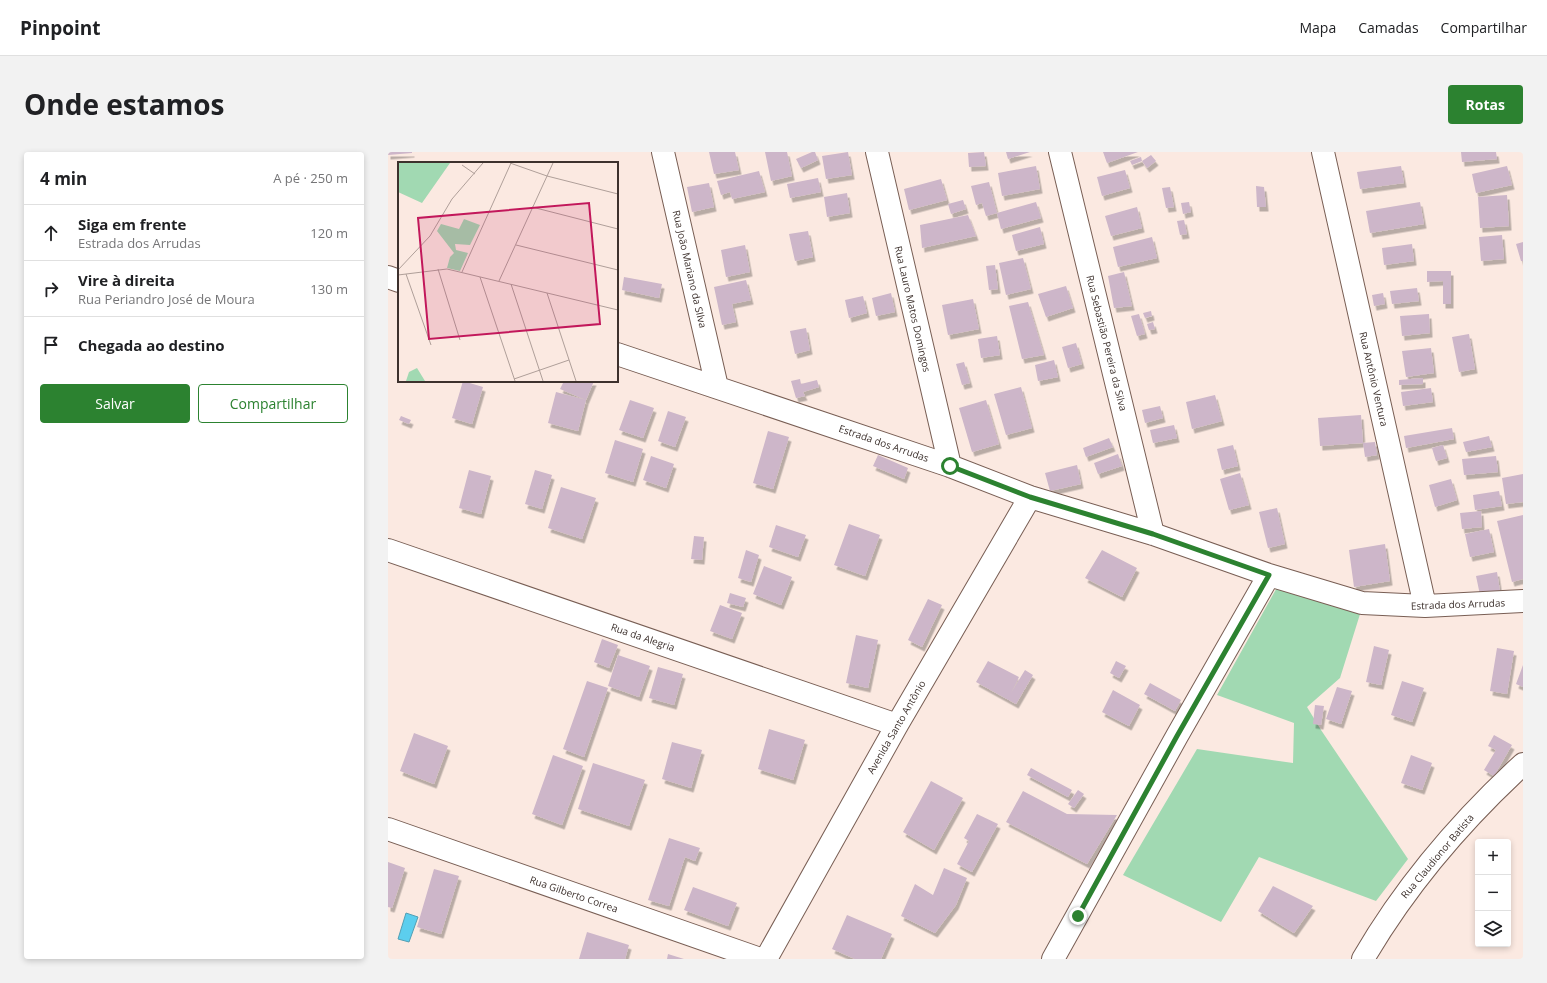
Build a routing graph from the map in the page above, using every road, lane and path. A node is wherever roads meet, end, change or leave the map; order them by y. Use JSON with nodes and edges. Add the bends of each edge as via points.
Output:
{"nodes":[{"id":1,"x":663,"y":152,"type":"edge"},
{"id":2,"x":877,"y":152,"type":"edge"},
{"id":3,"x":1060,"y":152,"type":"edge"},
{"id":4,"x":1323,"y":152,"type":"edge"},
{"id":5,"x":388,"y":278,"type":"edge"},
{"id":6,"x":398,"y":281,"type":"edge"},
{"id":7,"x":618,"y":354,"type":"edge"},
{"id":8,"x":717,"y":387,"type":"junction"},
{"id":9,"x":950,"y":466,"type":"junction"},
{"id":10,"x":1030,"y":497,"type":"junction"},
{"id":11,"x":1153,"y":534,"type":"junction"},
{"id":12,"x":388,"y":550,"type":"edge"},
{"id":13,"x":1269,"y":575,"type":"junction"},
{"id":14,"x":1523,"y":601,"type":"edge"},
{"id":15,"x":1424,"y":606,"type":"junction"},
{"id":16,"x":897,"y":725,"type":"junction"},
{"id":17,"x":1523,"y":764,"type":"edge"},
{"id":18,"x":388,"y":829,"type":"edge"},
{"id":19,"x":760,"y":959,"type":"edge"},
{"id":20,"x":766,"y":959,"type":"edge"},
{"id":21,"x":1053,"y":959,"type":"edge"},
{"id":22,"x":1363,"y":959,"type":"edge"}],
"edges":[{"from":1,"to":8,"type":"street","name":"Rua João Mariano da SIlva"},
{"from":2,"to":9,"type":"street","name":"Rua Lauro Matos Domingos"},
{"from":3,"to":11,"type":"street","name":"Rua Sebastião Pereira da Silva"},
{"from":4,"to":15,"type":"street","name":"Rua Antônio Ventura"},
{"from":5,"to":6,"type":"street"},
{"from":7,"to":8,"type":"street","name":"Estrada dos Arrudas"},
{"from":8,"to":9,"type":"street","name":"Estrada dos Arrudas"},
{"from":9,"to":10,"type":"street","name":"Estrada dos Arrudas"},
{"from":10,"to":11,"type":"street","name":"Estrada dos Arrudas"},
{"from":10,"to":16,"type":"street","name":"Avenida Santo Antônio"},
{"from":11,"to":13,"type":"street","name":"Estrada dos Arrudas"},
{"from":12,"to":16,"type":"street","name":"Rua da Alegria"},
{"from":13,"to":15,"type":"street","name":"Estrada dos Arrudas","via":[[1362,603]]},
{"from":13,"to":21,"type":"street"},
{"from":14,"to":15,"type":"street","name":"Estrada dos Arrudas"},
{"from":16,"to":20,"type":"street","name":"Avenida Santo Antônio"},
{"from":17,"to":22,"type":"street","name":"Rua Claudionor Batista","via":[[1455,832],[1422,870],[1397,904]]},
{"from":18,"to":19,"type":"street","name":"Rua Gilberto Correa"}]}
